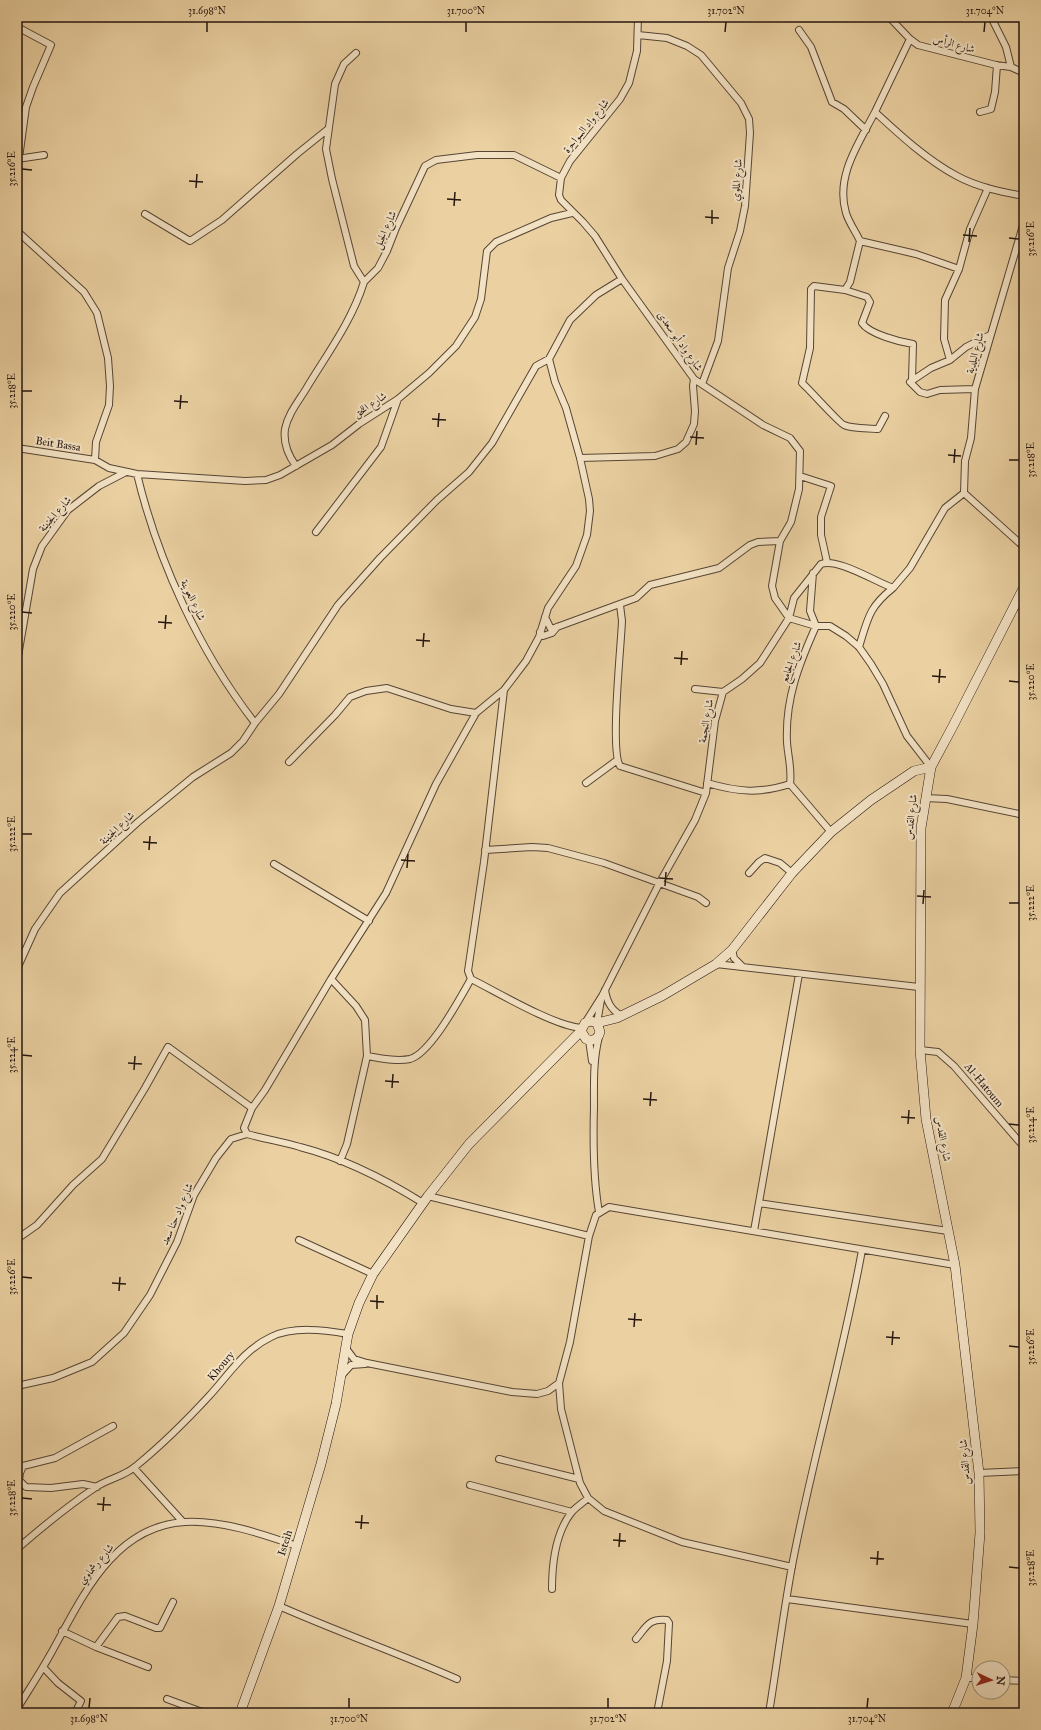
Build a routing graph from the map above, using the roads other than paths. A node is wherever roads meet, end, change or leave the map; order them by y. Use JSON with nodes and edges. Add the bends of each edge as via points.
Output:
{"nodes":[{"id":1,"x":638,"y":17,"type":"edge"},
{"id":2,"x":889,"y":17,"type":"edge"},
{"id":3,"x":991,"y":17,"type":"edge"},
{"id":4,"x":21,"y":29,"type":"dead end"},
{"id":5,"x":799,"y":30,"type":"dead end"},
{"id":6,"x":638,"y":35,"type":"junction"},
{"id":7,"x":910,"y":39,"type":"junction"},
{"id":8,"x":356,"y":53,"type":"dead end"},
{"id":9,"x":997,"y":65,"type":"junction"},
{"id":10,"x":1011,"y":67,"type":"junction"},
{"id":11,"x":1024,"y":73,"type":"edge"},
{"id":12,"x":876,"y":112,"type":"junction"},
{"id":13,"x":980,"y":112,"type":"dead end"},
{"id":14,"x":328,"y":129,"type":"junction"},
{"id":15,"x":866,"y":130,"type":"junction"},
{"id":16,"x":44,"y":155,"type":"dead end"},
{"id":17,"x":18,"y":159,"type":"edge"},
{"id":18,"x":561,"y":178,"type":"junction"},
{"id":19,"x":988,"y":188,"type":"junction"},
{"id":20,"x":1024,"y":196,"type":"edge"},
{"id":21,"x":572,"y":213,"type":"junction"},
{"id":22,"x":145,"y":214,"type":"dead end"},
{"id":23,"x":1024,"y":222,"type":"edge"},
{"id":24,"x":17,"y":231,"type":"edge"},
{"id":25,"x":595,"y":236,"type":"joint"},
{"id":26,"x":860,"y":241,"type":"junction"},
{"id":27,"x":959,"y":268,"type":"junction"},
{"id":28,"x":622,"y":279,"type":"junction"},
{"id":29,"x":364,"y":282,"type":"junction"},
{"id":30,"x":845,"y":290,"type":"junction"},
{"id":31,"x":990,"y":335,"type":"junction"},
{"id":32,"x":550,"y":358,"type":"junction"},
{"id":33,"x":950,"y":360,"type":"junction"},
{"id":34,"x":694,"y":379,"type":"junction"},
{"id":35,"x":911,"y":381,"type":"junction"},
{"id":36,"x":702,"y":384,"type":"junction"},
{"id":37,"x":976,"y":389,"type":"junction"},
{"id":38,"x":398,"y":399,"type":"junction"},
{"id":39,"x":885,"y":416,"type":"dead end"},
{"id":40,"x":17,"y":448,"type":"edge"},
{"id":41,"x":580,"y":458,"type":"junction"},
{"id":42,"x":95,"y":460,"type":"junction"},
{"id":43,"x":296,"y":466,"type":"junction"},
{"id":44,"x":126,"y":472,"type":"junction"},
{"id":45,"x":137,"y":474,"type":"junction"},
{"id":46,"x":800,"y":476,"type":"junction"},
{"id":47,"x":964,"y":493,"type":"junction"},
{"id":48,"x":316,"y":532,"type":"dead end"},
{"id":49,"x":780,"y":541,"type":"junction"},
{"id":50,"x":1024,"y":547,"type":"edge"},
{"id":51,"x":827,"y":562,"type":"junction"},
{"id":52,"x":813,"y":571,"type":"junction"},
{"id":53,"x":1024,"y":586,"type":"edge"},
{"id":54,"x":893,"y":588,"type":"junction"},
{"id":55,"x":620,"y":605,"type":"junction"},
{"id":56,"x":545,"y":617,"type":"junction"},
{"id":57,"x":790,"y":618,"type":"junction"},
{"id":58,"x":816,"y":626,"type":"junction"},
{"id":59,"x":552,"y":630,"type":"junction"},
{"id":60,"x":540,"y":632,"type":"junction"},
{"id":61,"x":534,"y":646,"type":"junction"},
{"id":62,"x":859,"y":647,"type":"junction"},
{"id":63,"x":17,"y":662,"type":"edge"},
{"id":64,"x":695,"y":689,"type":"dead end"},
{"id":65,"x":504,"y":690,"type":"junction"},
{"id":66,"x":723,"y":692,"type":"junction"},
{"id":67,"x":476,"y":712,"type":"junction"},
{"id":68,"x":255,"y":723,"type":"junction"},
{"id":69,"x":616,"y":761,"type":"junction"},
{"id":70,"x":288,"y":762,"type":"dead end"},
{"id":71,"x":931,"y":767,"type":"junction"},
{"id":72,"x":586,"y":783,"type":"dead end"},
{"id":73,"x":707,"y":784,"type":"junction"},
{"id":74,"x":790,"y":784,"type":"junction"},
{"id":75,"x":706,"y":793,"type":"junction"},
{"id":76,"x":925,"y":798,"type":"junction"},
{"id":77,"x":1024,"y":815,"type":"edge"},
{"id":78,"x":831,"y":832,"type":"junction"},
{"id":79,"x":485,"y":850,"type":"junction"},
{"id":80,"x":274,"y":864,"type":"dead end"},
{"id":81,"x":749,"y":873,"type":"dead end"},
{"id":82,"x":792,"y":874,"type":"junction"},
{"id":83,"x":660,"y":882,"type":"junction"},
{"id":84,"x":706,"y":903,"type":"dead end"},
{"id":85,"x":369,"y":921,"type":"junction"},
{"id":86,"x":732,"y":950,"type":"junction"},
{"id":87,"x":716,"y":964,"type":"junction"},
{"id":88,"x":743,"y":967,"type":"junction"},
{"id":89,"x":17,"y":969,"type":"edge"},
{"id":90,"x":799,"y":974,"type":"junction"},
{"id":91,"x":330,"y":979,"type":"junction"},
{"id":92,"x":471,"y":979,"type":"junction"},
{"id":93,"x":919,"y":987,"type":"junction"},
{"id":94,"x":603,"y":993,"type":"junction"},
{"id":95,"x":619,"y":1017,"type":"junction"},
{"id":96,"x":597,"y":1023,"type":"junction"},
{"id":97,"x":583,"y":1027,"type":"junction"},
{"id":98,"x":599,"y":1035,"type":"junction"},
{"id":99,"x":589,"y":1040,"type":"junction"},
{"id":100,"x":920,"y":1050,"type":"junction"},
{"id":101,"x":367,"y":1056,"type":"junction"},
{"id":102,"x":594,"y":1066,"type":"junction"},
{"id":103,"x":252,"y":1108,"type":"junction"},
{"id":104,"x":247,"y":1134,"type":"junction"},
{"id":105,"x":1024,"y":1147,"type":"edge"},
{"id":106,"x":340,"y":1160,"type":"junction"},
{"id":107,"x":425,"y":1199,"type":"junction"},
{"id":108,"x":759,"y":1203,"type":"junction"},
{"id":109,"x":599,"y":1212,"type":"junction"},
{"id":110,"x":754,"y":1231,"type":"junction"},
{"id":111,"x":948,"y":1231,"type":"junction"},
{"id":112,"x":588,"y":1236,"type":"junction"},
{"id":113,"x":17,"y":1239,"type":"edge"},
{"id":114,"x":299,"y":1240,"type":"dead end"},
{"id":115,"x":862,"y":1250,"type":"junction"},
{"id":116,"x":955,"y":1265,"type":"junction"},
{"id":117,"x":373,"y":1274,"type":"junction"},
{"id":118,"x":348,"y":1334,"type":"junction"},
{"id":119,"x":345,"y":1347,"type":"junction"},
{"id":120,"x":367,"y":1363,"type":"junction"},
{"id":121,"x":342,"y":1375,"type":"junction"},
{"id":122,"x":559,"y":1383,"type":"junction"},
{"id":123,"x":17,"y":1386,"type":"edge"},
{"id":124,"x":113,"y":1426,"type":"dead end"},
{"id":125,"x":500,"y":1459,"type":"dead end"},
{"id":126,"x":134,"y":1468,"type":"junction"},
{"id":127,"x":1024,"y":1471,"type":"edge"},
{"id":128,"x":979,"y":1473,"type":"junction"},
{"id":129,"x":579,"y":1479,"type":"junction"},
{"id":130,"x":470,"y":1485,"type":"dead end"},
{"id":131,"x":97,"y":1487,"type":"junction"},
{"id":132,"x":588,"y":1498,"type":"junction"},
{"id":133,"x":572,"y":1512,"type":"junction"},
{"id":134,"x":183,"y":1522,"type":"junction"},
{"id":135,"x":297,"y":1546,"type":"junction"},
{"id":136,"x":17,"y":1548,"type":"edge"},
{"id":137,"x":792,"y":1567,"type":"junction"},
{"id":138,"x":552,"y":1589,"type":"dead end"},
{"id":139,"x":788,"y":1599,"type":"junction"},
{"id":140,"x":173,"y":1602,"type":"dead end"},
{"id":141,"x":279,"y":1606,"type":"junction"},
{"id":142,"x":973,"y":1624,"type":"junction"},
{"id":143,"x":62,"y":1631,"type":"junction"},
{"id":144,"x":636,"y":1639,"type":"dead end"},
{"id":145,"x":96,"y":1647,"type":"junction"},
{"id":146,"x":43,"y":1667,"type":"junction"},
{"id":147,"x":148,"y":1667,"type":"dead end"},
{"id":148,"x":966,"y":1678,"type":"junction"},
{"id":149,"x":971,"y":1678,"type":"edge"},
{"id":150,"x":457,"y":1679,"type":"dead end"},
{"id":151,"x":1011,"y":1680,"type":"edge"},
{"id":152,"x":1024,"y":1681,"type":"edge"},
{"id":153,"x":166,"y":1699,"type":"dead end"},
{"id":154,"x":17,"y":1709,"type":"edge"},
{"id":155,"x":76,"y":1711,"type":"dead end"},
{"id":156,"x":204,"y":1713,"type":"edge"},
{"id":157,"x":240,"y":1713,"type":"edge"},
{"id":158,"x":657,"y":1713,"type":"edge"},
{"id":159,"x":769,"y":1713,"type":"edge"},
{"id":160,"x":952,"y":1713,"type":"edge"}],
"edges":[{"from":1,"to":6,"type":"street","name":"شارع واد السواحرة"},
{"from":2,"to":7,"type":"street","name":"شارع الرأس"},
{"from":3,"to":10,"type":"street","via":[[1006,47]]},
{"from":4,"to":17,"type":"street","via":[[51,45],[26,107]]},
{"from":5,"to":15,"type":"street","via":[[811,47],[832,102],[844,109]]},
{"from":6,"to":18,"type":"street","name":"شارع واد السواحرة","via":[[633,69],[620,99],[570,161]]},
{"from":6,"to":36,"type":"street","name":"شارع الملوي","via":[[667,38],[701,55],[741,103],[749,119],[745,206],[728,268],[718,341]]},
{"from":7,"to":9,"type":"street","name":"شارع الرأس","via":[[918,45]]},
{"from":7,"to":12,"type":"street"},
{"from":8,"to":14,"type":"street","via":[[344,64],[335,84]]},
{"from":9,"to":10,"type":"street","name":"شارع الرأس"},
{"from":9,"to":13,"type":"street","via":[[991,109]]},
{"from":10,"to":11,"type":"street","name":"شارع الرأس"},
{"from":12,"to":15,"type":"street"},
{"from":12,"to":19,"type":"street","via":[[906,140],[941,166],[957,176]]},
{"from":14,"to":22,"type":"street","via":[[222,220],[190,242]]},
{"from":14,"to":29,"type":"street","via":[[326,149],[332,179],[354,266]]},
{"from":15,"to":26,"type":"street","via":[[850,158],[845,178],[846,213]]},
{"from":16,"to":17,"type":"street"},
{"from":18,"to":21,"type":"street","name":"شارع واد السواحرة","via":[[560,200]]},
{"from":18,"to":29,"type":"street","name":"شارع الجبل","via":[[514,155],[436,160],[425,166],[387,251],[378,268]]},
{"from":19,"to":20,"type":"street"},
{"from":19,"to":27,"type":"street","via":[[970,229]]},
{"from":21,"to":25,"type":"street","name":"شارع واد السواحرة"},
{"from":21,"to":38,"type":"street","name":"شارع اللحق","via":[[551,218],[496,242],[487,251],[481,299],[475,317],[456,346]]},
{"from":23,"to":31,"type":"street","name":"شارع البلدية"},
{"from":24,"to":42,"type":"street","via":[[84,292],[97,313],[108,358],[110,386],[109,405],[96,442]]},
{"from":25,"to":28,"type":"street","name":"شارع واد أبو سعدى"},
{"from":26,"to":27,"type":"street","via":[[916,254]]},
{"from":26,"to":30,"type":"street","via":[[850,282]]},
{"from":27,"to":33,"type":"street","via":[[945,300],[944,339]]},
{"from":28,"to":32,"type":"street","via":[[596,295],[570,320]]},
{"from":28,"to":34,"type":"street","name":"شارع واد أبو سعدى"},
{"from":29,"to":43,"type":"street","via":[[345,327],[292,409],[285,430],[285,446]]},
{"from":30,"to":35,"type":"street","via":[[867,297],[870,302],[862,323],[865,328],[893,340],[913,344]]},
{"from":30,"to":39,"type":"street","via":[[814,286],[811,289],[810,348],[802,383],[842,425],[878,429]]},
{"from":31,"to":33,"type":"street","via":[[966,347]]},
{"from":31,"to":37,"type":"street","name":"شارع البلدية"},
{"from":32,"to":41,"type":"street","via":[[555,382],[566,408]]},
{"from":32,"to":68,"type":"street","name":"شارع الجنينة","via":[[536,366],[492,443],[469,472],[437,500],[338,605],[279,694]]},
{"from":33,"to":35,"type":"street"},
{"from":34,"to":36,"type":"street","name":"شارع واد أبو سعدى"},
{"from":34,"to":41,"type":"street","via":[[694,424],[686,442],[678,450],[655,456]]},
{"from":35,"to":37,"type":"street","via":[[920,392],[928,394],[940,390]]},
{"from":36,"to":46,"type":"street","name":"شارع واد أبو سعدى","via":[[757,421],[790,438],[800,452]]},
{"from":37,"to":47,"type":"street","name":"شارع البلدية","via":[[971,438],[965,461]]},
{"from":38,"to":43,"type":"street","name":"شارع اللحق","via":[[332,445]]},
{"from":38,"to":48,"type":"street","via":[[381,447]]},
{"from":40,"to":42,"type":"street","name":"Beit Bassa"},
{"from":41,"to":56,"type":"street","via":[[590,511],[587,535],[576,566],[548,608]]},
{"from":42,"to":44,"type":"street","name":"شارع اللحق","via":[[109,468]]},
{"from":43,"to":45,"type":"street","name":"شارع اللحق","via":[[280,476],[266,480]]},
{"from":44,"to":45,"type":"street","name":"شارع اللحق"},
{"from":44,"to":63,"type":"street","name":"شارع الجنينة","via":[[99,486],[74,505],[42,546],[33,569]]},
{"from":45,"to":68,"type":"street","name":"شارع العوينة","via":[[149,521],[182,604],[223,678]]},
{"from":46,"to":49,"type":"street","name":"شارع واد أبو سعدى","via":[[791,522]]},
{"from":46,"to":51,"type":"street","via":[[831,486],[821,517],[821,535]]},
{"from":47,"to":50,"type":"street"},
{"from":47,"to":54,"type":"street","via":[[945,508],[910,568]]},
{"from":49,"to":55,"type":"street","via":[[750,545],[719,568],[650,585],[636,598]]},
{"from":49,"to":57,"type":"street","name":"شارع واد أبو سعدى","via":[[772,586],[775,598]]},
{"from":51,"to":52,"type":"street"},
{"from":51,"to":54,"type":"street","via":[[850,568]]},
{"from":52,"to":57,"type":"street","via":[[794,598]]},
{"from":52,"to":58,"type":"street","via":[[810,611]]},
{"from":53,"to":71,"type":"street","name":"شارع القدس"},
{"from":54,"to":62,"type":"street","via":[[871,609]]},
{"from":55,"to":59,"type":"street"},
{"from":55,"to":69,"type":"street","via":[[622,621]]},
{"from":56,"to":59,"type":"street"},
{"from":56,"to":60,"type":"street"},
{"from":57,"to":58,"type":"street"},
{"from":57,"to":66,"type":"street","name":"شارع النجمة","via":[[760,663]]},
{"from":58,"to":62,"type":"street","via":[[830,626]]},
{"from":58,"to":74,"type":"street","name":"شارع الجامع","via":[[798,669],[790,699],[787,741],[792,770]]},
{"from":59,"to":60,"type":"street","via":[[543,636]]},
{"from":59,"to":61,"type":"street"},
{"from":60,"to":61,"type":"street"},
{"from":61,"to":65,"type":"street"},
{"from":62,"to":71,"type":"street","via":[[883,684],[907,736]]},
{"from":64,"to":66,"type":"street"},
{"from":65,"to":67,"type":"street"},
{"from":65,"to":79,"type":"street"},
{"from":66,"to":73,"type":"street","name":"شارع النجمة","via":[[715,721]]},
{"from":67,"to":70,"type":"street","via":[[452,709],[387,688],[366,691],[350,697]]},
{"from":67,"to":85,"type":"street","via":[[436,784],[386,893]]},
{"from":68,"to":89,"type":"street","name":"شارع الجنينة","via":[[231,753],[193,777],[165,799],[60,893],[35,929]]},
{"from":69,"to":72,"type":"street"},
{"from":69,"to":75,"type":"street","via":[[620,766]]},
{"from":71,"to":76,"type":"street","name":"شارع القدس"},
{"from":71,"to":78,"type":"street","via":[[914,771]]},
{"from":73,"to":74,"type":"street","via":[[748,792]]},
{"from":73,"to":75,"type":"street","name":"شارع النجمة"},
{"from":74,"to":78,"type":"street"},
{"from":75,"to":83,"type":"street","name":"شارع النجمة","via":[[695,820]]},
{"from":76,"to":77,"type":"street","via":[[947,799]]},
{"from":76,"to":93,"type":"street","name":"شارع القدس","via":[[921,828]]},
{"from":78,"to":82,"type":"street"},
{"from":79,"to":83,"type":"street","via":[[548,848]]},
{"from":79,"to":92,"type":"street","via":[[468,972]]},
{"from":80,"to":85,"type":"street"},
{"from":81,"to":82,"type":"street","via":[[765,858],[780,863]]},
{"from":82,"to":86,"type":"street"},
{"from":83,"to":84,"type":"street","via":[[669,888],[698,897]]},
{"from":83,"to":94,"type":"street","name":"شارع النجمة"},
{"from":85,"to":91,"type":"street"},
{"from":86,"to":87,"type":"street"},
{"from":86,"to":88,"type":"street","via":[[734,958]]},
{"from":87,"to":88,"type":"street"},
{"from":87,"to":95,"type":"street","via":[[662,996]]},
{"from":88,"to":90,"type":"street"},
{"from":90,"to":93,"type":"street"},
{"from":90,"to":108,"type":"street"},
{"from":91,"to":101,"type":"street","via":[[356,1006],[365,1020]]},
{"from":91,"to":103,"type":"street"},
{"from":92,"to":97,"type":"street","via":[[568,1026]]},
{"from":92,"to":101,"type":"street","via":[[452,1013],[418,1056],[395,1060]]},
{"from":93,"to":100,"type":"street","name":"شارع القدس"},
{"from":94,"to":95,"type":"street"},
{"from":94,"to":96,"type":"street"},
{"from":94,"to":97,"type":"street"},
{"from":95,"to":96,"type":"street"},
{"from":95,"to":98,"type":"street"},
{"from":96,"to":97,"type":"street","via":[[591,1021]]},
{"from":96,"to":98,"type":"street"},
{"from":97,"to":99,"type":"street","via":[[583,1037]]},
{"from":97,"to":107,"type":"street","name":"Isteih","via":[[469,1144]]},
{"from":98,"to":99,"type":"street"},
{"from":98,"to":102,"type":"street"},
{"from":99,"to":102,"type":"street"},
{"from":100,"to":105,"type":"street","name":"Al-Hatoum","via":[[938,1052],[954,1066]]},
{"from":100,"to":111,"type":"street","name":"شارع القدس","via":[[926,1119]]},
{"from":101,"to":106,"type":"street","via":[[347,1144]]},
{"from":102,"to":109,"type":"street","via":[[596,1195]]},
{"from":103,"to":104,"type":"street","via":[[244,1128]]},
{"from":103,"to":113,"type":"street","via":[[168,1047],[102,1159],[73,1185],[37,1225]]},
{"from":104,"to":106,"type":"street","via":[[301,1147]]},
{"from":104,"to":123,"type":"street","name":"شارع واد حنا سعد","via":[[231,1139],[216,1158],[194,1196],[177,1242],[150,1295],[124,1333],[92,1362],[52,1378]]},
{"from":106,"to":107,"type":"street"},
{"from":107,"to":112,"type":"street"},
{"from":107,"to":117,"type":"street","name":"Isteih"},
{"from":108,"to":110,"type":"street"},
{"from":108,"to":111,"type":"street"},
{"from":109,"to":110,"type":"street","via":[[609,1207]]},
{"from":109,"to":112,"type":"street"},
{"from":110,"to":115,"type":"street"},
{"from":111,"to":116,"type":"street","name":"شارع القدس"},
{"from":112,"to":122,"type":"street","via":[[570,1342]]},
{"from":114,"to":117,"type":"street"},
{"from":115,"to":116,"type":"street"},
{"from":115,"to":137,"type":"street","via":[[850,1316]]},
{"from":116,"to":128,"type":"street","name":"شارع القدس"},
{"from":117,"to":118,"type":"street","name":"Isteih","via":[[359,1302]]},
{"from":118,"to":119,"type":"street","name":"Isteih"},
{"from":118,"to":126,"type":"street","name":"Khoury","via":[[295,1330],[281,1332],[258,1343],[240,1358],[227,1376],[170,1437]]},
{"from":119,"to":120,"type":"street","via":[[354,1358]]},
{"from":119,"to":121,"type":"street","name":"Isteih"},
{"from":120,"to":121,"type":"street","via":[[351,1365]]},
{"from":120,"to":122,"type":"street","via":[[512,1392],[536,1394],[548,1391]]},
{"from":121,"to":135,"type":"street","name":"Isteih"},
{"from":122,"to":129,"type":"street","via":[[561,1409]]},
{"from":124,"to":131,"type":"street","via":[[55,1458],[23,1466],[19,1480],[26,1487],[51,1488],[83,1484]]},
{"from":125,"to":129,"type":"street"},
{"from":126,"to":131,"type":"street","name":"Khoury"},
{"from":126,"to":134,"type":"street"},
{"from":127,"to":128,"type":"street"},
{"from":128,"to":142,"type":"street","name":"شارع القدس","via":[[980,1533]]},
{"from":129,"to":132,"type":"street"},
{"from":130,"to":133,"type":"street"},
{"from":131,"to":136,"type":"street","name":"Khoury"},
{"from":132,"to":133,"type":"street"},
{"from":132,"to":137,"type":"street","via":[[604,1511],[682,1542]]},
{"from":133,"to":138,"type":"street","via":[[552,1564]]},
{"from":134,"to":135,"type":"street","name":"شارع رشماوي","via":[[240,1529]]},
{"from":134,"to":143,"type":"street","name":"شارع رشماوي","via":[[146,1533],[122,1548],[95,1577]]},
{"from":135,"to":141,"type":"street","name":"Isteih"},
{"from":137,"to":139,"type":"street"},
{"from":139,"to":142,"type":"street"},
{"from":139,"to":159,"type":"street"},
{"from":140,"to":145,"type":"street","via":[[160,1628],[125,1616],[118,1617]]},
{"from":141,"to":150,"type":"street"},
{"from":141,"to":157,"type":"street","name":"Isteih"},
{"from":142,"to":148,"type":"street","name":"شارع القدس"},
{"from":143,"to":145,"type":"street"},
{"from":143,"to":146,"type":"street","name":"شارع رشماوي"},
{"from":144,"to":158,"type":"street","via":[[651,1621],[658,1619],[667,1620],[669,1623],[666,1661]]},
{"from":145,"to":147,"type":"street"},
{"from":146,"to":154,"type":"street","name":"شارع رشماوي"},
{"from":146,"to":155,"type":"street","via":[[81,1701]]},
{"from":148,"to":149,"type":"street"},
{"from":148,"to":160,"type":"street","name":"شارع القدس"},
{"from":151,"to":152,"type":"street"},
{"from":153,"to":156,"type":"street"}]}
